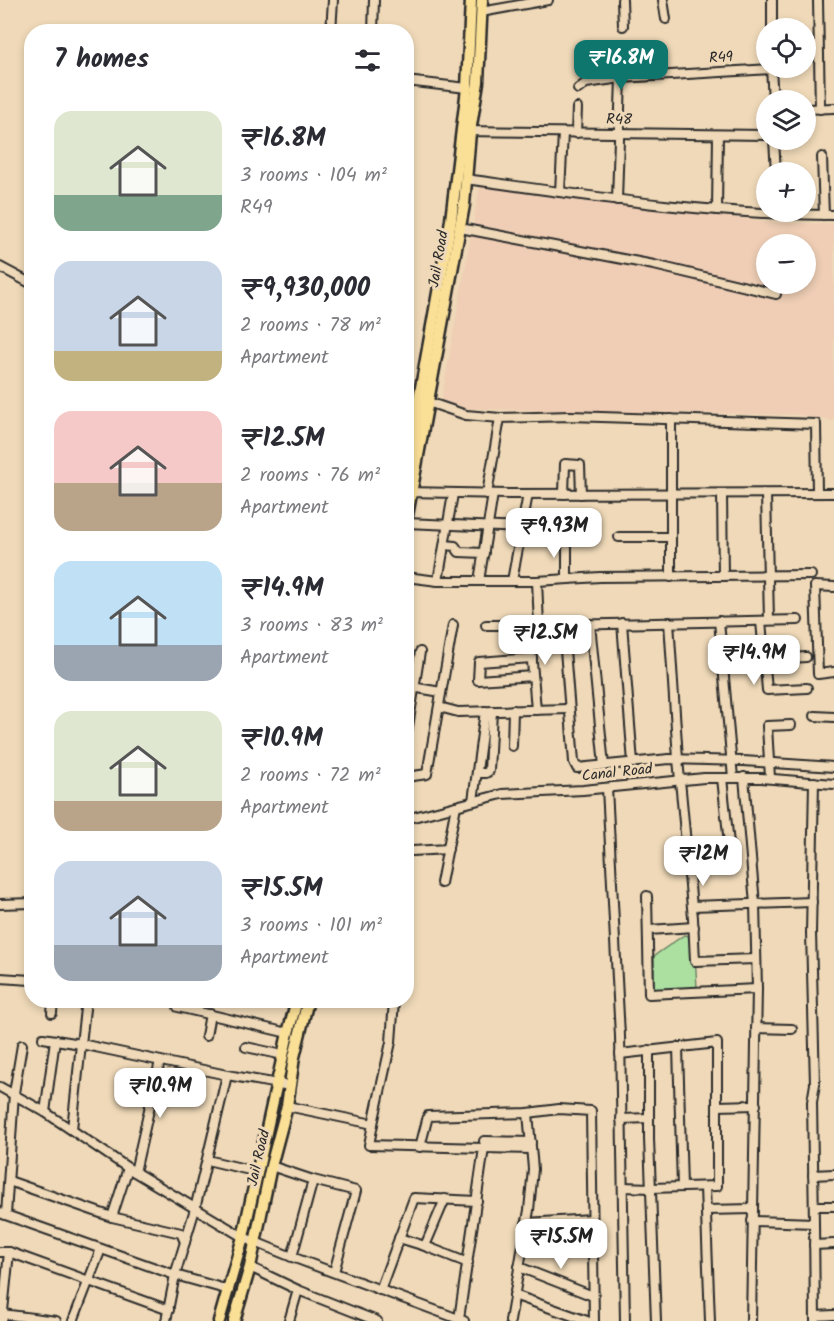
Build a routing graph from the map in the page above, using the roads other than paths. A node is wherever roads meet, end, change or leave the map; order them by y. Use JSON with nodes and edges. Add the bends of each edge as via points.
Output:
{"nodes":[{"id":1,"x":333,"y":0,"type":"edge"},
{"id":2,"x":374,"y":0,"type":"edge"},
{"id":3,"x":471,"y":0,"type":"edge"},
{"id":4,"x":548,"y":0,"type":"edge"},
{"id":5,"x":622,"y":0,"type":"edge"},
{"id":6,"x":663,"y":0,"type":"edge"},
{"id":7,"x":772,"y":0,"type":"edge"},
{"id":8,"x":818,"y":0,"type":"edge"},
{"id":9,"x":482,"y":6,"type":"edge"},
{"id":10,"x":772,"y":18,"type":"edge"},
{"id":11,"x":666,"y":19,"type":"dead end"},
{"id":12,"x":332,"y":24,"type":"edge"},
{"id":13,"x":373,"y":24,"type":"edge"},
{"id":14,"x":623,"y":26,"type":"dead end"},
{"id":15,"x":622,"y":63,"type":"dead end"},
{"id":16,"x":756,"y":69,"type":"edge"},
{"id":17,"x":621,"y":78,"type":"junction"},
{"id":18,"x":414,"y":82,"type":"edge"},
{"id":19,"x":467,"y":88,"type":"junction"},
{"id":20,"x":578,"y":88,"type":"dead end"},
{"id":21,"x":577,"y":108,"type":"dead end"},
{"id":22,"x":834,"y":108,"type":"edge"},
{"id":23,"x":816,"y":109,"type":"edge"},
{"id":24,"x":820,"y":109,"type":"junction"},
{"id":25,"x":466,"y":132,"type":"junction"},
{"id":26,"x":563,"y":133,"type":"junction"},
{"id":27,"x":576,"y":133,"type":"junction"},
{"id":28,"x":620,"y":134,"type":"junction"},
{"id":29,"x":717,"y":135,"type":"junction"},
{"id":30,"x":756,"y":135,"type":"edge"},
{"id":31,"x":822,"y":157,"type":"dead end"},
{"id":32,"x":466,"y":179,"type":"junction"},
{"id":33,"x":560,"y":192,"type":"junction"},
{"id":34,"x":617,"y":200,"type":"junction"},
{"id":35,"x":717,"y":210,"type":"junction"},
{"id":36,"x":756,"y":212,"type":"edge"},
{"id":37,"x":816,"y":215,"type":"edge"},
{"id":38,"x":824,"y":215,"type":"junction"},
{"id":39,"x":834,"y":215,"type":"edge"},
{"id":40,"x":460,"y":228,"type":"junction"},
{"id":41,"x":0,"y":267,"type":"edge"},
{"id":42,"x":24,"y":280,"type":"edge"},
{"id":43,"x":756,"y":289,"type":"edge"},
{"id":44,"x":434,"y":342,"type":"junction"},
{"id":45,"x":428,"y":402,"type":"junction"},
{"id":46,"x":500,"y":417,"type":"junction"},
{"id":47,"x":671,"y":419,"type":"junction"},
{"id":48,"x":414,"y":443,"type":"edge"},
{"id":49,"x":414,"y":451,"type":"edge"},
{"id":50,"x":414,"y":493,"type":"edge"},
{"id":51,"x":817,"y":493,"type":"junction"},
{"id":52,"x":834,"y":493,"type":"edge"},
{"id":53,"x":453,"y":494,"type":"junction"},
{"id":54,"x":490,"y":494,"type":"junction"},
{"id":55,"x":528,"y":494,"type":"junction"},
{"id":56,"x":564,"y":494,"type":"junction"},
{"id":57,"x":581,"y":494,"type":"junction"},
{"id":58,"x":672,"y":494,"type":"junction"},
{"id":59,"x":722,"y":494,"type":"junction"},
{"id":60,"x":766,"y":494,"type":"junction"},
{"id":61,"x":414,"y":523,"type":"edge"},
{"id":62,"x":448,"y":525,"type":"junction"},
{"id":63,"x":488,"y":527,"type":"junction"},
{"id":64,"x":522,"y":528,"type":"junction"},
{"id":65,"x":620,"y":537,"type":"dead end"},
{"id":66,"x":671,"y":537,"type":"junction"},
{"id":67,"x":567,"y":539,"type":"dead end"},
{"id":68,"x":445,"y":545,"type":"junction"},
{"id":69,"x":484,"y":553,"type":"junction"},
{"id":70,"x":811,"y":575,"type":"dead end"},
{"id":71,"x":723,"y":576,"type":"junction"},
{"id":72,"x":768,"y":576,"type":"junction"},
{"id":73,"x":671,"y":577,"type":"junction"},
{"id":74,"x":414,"y":578,"type":"edge"},
{"id":75,"x":567,"y":579,"type":"junction"},
{"id":76,"x":438,"y":581,"type":"junction"},
{"id":77,"x":479,"y":581,"type":"junction"},
{"id":78,"x":513,"y":581,"type":"junction"},
{"id":79,"x":537,"y":581,"type":"junction"},
{"id":80,"x":834,"y":586,"type":"edge"},
{"id":81,"x":765,"y":620,"type":"junction"},
{"id":82,"x":798,"y":620,"type":"dead end"},
{"id":83,"x":719,"y":621,"type":"junction"},
{"id":84,"x":669,"y":622,"type":"junction"},
{"id":85,"x":622,"y":623,"type":"junction"},
{"id":86,"x":590,"y":624,"type":"junction"},
{"id":87,"x":486,"y":625,"type":"dead end"},
{"id":88,"x":529,"y":625,"type":"junction"},
{"id":89,"x":539,"y":625,"type":"junction"},
{"id":90,"x":563,"y":625,"type":"junction"},
{"id":91,"x":453,"y":626,"type":"dead end"},
{"id":92,"x":420,"y":652,"type":"dead end"},
{"id":93,"x":806,"y":657,"type":"dead end"},
{"id":94,"x":532,"y":658,"type":"junction"},
{"id":95,"x":764,"y":660,"type":"junction"},
{"id":96,"x":834,"y":672,"type":"edge"},
{"id":97,"x":414,"y":675,"type":"edge"},
{"id":98,"x":533,"y":676,"type":"junction"},
{"id":99,"x":414,"y":688,"type":"edge"},
{"id":100,"x":807,"y":688,"type":"dead end"},
{"id":101,"x":441,"y":692,"type":"junction"},
{"id":102,"x":439,"y":707,"type":"junction"},
{"id":103,"x":569,"y":709,"type":"junction"},
{"id":104,"x":513,"y":710,"type":"junction"},
{"id":105,"x":536,"y":710,"type":"junction"},
{"id":106,"x":489,"y":711,"type":"junction"},
{"id":107,"x":815,"y":716,"type":"dead end"},
{"id":108,"x":834,"y":717,"type":"edge"},
{"id":109,"x":791,"y":725,"type":"dead end"},
{"id":110,"x":512,"y":746,"type":"dead end"},
{"id":111,"x":678,"y":759,"type":"junction"},
{"id":112,"x":731,"y":760,"type":"junction"},
{"id":113,"x":633,"y":763,"type":"junction"},
{"id":114,"x":770,"y":763,"type":"junction"},
{"id":115,"x":604,"y":766,"type":"junction"},
{"id":116,"x":834,"y":767,"type":"edge"},
{"id":117,"x":414,"y":776,"type":"edge"},
{"id":118,"x":744,"y":777,"type":"junction"},
{"id":119,"x":722,"y":778,"type":"junction"},
{"id":120,"x":733,"y":778,"type":"junction"},
{"id":121,"x":770,"y":778,"type":"junction"},
{"id":122,"x":680,"y":780,"type":"junction"},
{"id":123,"x":814,"y":782,"type":"junction"},
{"id":124,"x":834,"y":784,"type":"edge"},
{"id":125,"x":607,"y":788,"type":"junction"},
{"id":126,"x":473,"y":801,"type":"junction"},
{"id":127,"x":456,"y":806,"type":"junction"},
{"id":128,"x":414,"y":817,"type":"edge"},
{"id":129,"x":729,"y":844,"type":"dead end"},
{"id":130,"x":448,"y":849,"type":"junction"},
{"id":131,"x":414,"y":851,"type":"edge"},
{"id":132,"x":441,"y":883,"type":"dead end"},
{"id":133,"x":647,"y":896,"type":"dead end"},
{"id":134,"x":812,"y":902,"type":"junction"},
{"id":135,"x":24,"y":903,"type":"edge"},
{"id":136,"x":0,"y":904,"type":"edge"},
{"id":137,"x":755,"y":904,"type":"junction"},
{"id":138,"x":692,"y":906,"type":"junction"},
{"id":139,"x":694,"y":927,"type":"junction"},
{"id":140,"x":649,"y":930,"type":"junction"},
{"id":141,"x":756,"y":959,"type":"junction"},
{"id":142,"x":0,"y":978,"type":"edge"},
{"id":143,"x":24,"y":980,"type":"edge"},
{"id":144,"x":757,"y":989,"type":"junction"},
{"id":145,"x":52,"y":1008,"type":"edge"},
{"id":146,"x":85,"y":1008,"type":"edge"},
{"id":147,"x":183,"y":1008,"type":"edge"},
{"id":148,"x":295,"y":1008,"type":"edge"},
{"id":149,"x":306,"y":1008,"type":"edge"},
{"id":150,"x":393,"y":1008,"type":"edge"},
{"id":151,"x":52,"y":1013,"type":"dead end"},
{"id":152,"x":210,"y":1014,"type":"junction"},
{"id":153,"x":756,"y":1028,"type":"junction"},
{"id":154,"x":792,"y":1029,"type":"dead end"},
{"id":155,"x":288,"y":1033,"type":"junction"},
{"id":156,"x":206,"y":1036,"type":"dead end"},
{"id":157,"x":43,"y":1038,"type":"dead end"},
{"id":158,"x":55,"y":1040,"type":"junction"},
{"id":159,"x":81,"y":1044,"type":"junction"},
{"id":160,"x":22,"y":1045,"type":"dead end"},
{"id":161,"x":246,"y":1047,"type":"dead end"},
{"id":162,"x":678,"y":1047,"type":"junction"},
{"id":163,"x":649,"y":1050,"type":"junction"},
{"id":164,"x":620,"y":1053,"type":"junction"},
{"id":165,"x":284,"y":1055,"type":"junction"},
{"id":166,"x":160,"y":1061,"type":"junction"},
{"id":167,"x":227,"y":1075,"type":"junction"},
{"id":168,"x":278,"y":1084,"type":"junction"},
{"id":169,"x":290,"y":1086,"type":"junction"},
{"id":170,"x":0,"y":1087,"type":"edge"},
{"id":171,"x":14,"y":1094,"type":"junction"},
{"id":172,"x":756,"y":1105,"type":"junction"},
{"id":173,"x":286,"y":1106,"type":"junction"},
{"id":174,"x":717,"y":1106,"type":"junction"},
{"id":175,"x":45,"y":1112,"type":"junction"},
{"id":176,"x":528,"y":1113,"type":"junction"},
{"id":177,"x":649,"y":1118,"type":"junction"},
{"id":178,"x":621,"y":1119,"type":"junction"},
{"id":179,"x":373,"y":1124,"type":"junction"},
{"id":180,"x":72,"y":1129,"type":"junction"},
{"id":181,"x":484,"y":1144,"type":"junction"},
{"id":182,"x":531,"y":1145,"type":"junction"},
{"id":183,"x":420,"y":1147,"type":"junction"},
{"id":184,"x":207,"y":1160,"type":"junction"},
{"id":185,"x":271,"y":1166,"type":"junction"},
{"id":186,"x":131,"y":1170,"type":"junction"},
{"id":187,"x":258,"y":1172,"type":"junction"},
{"id":188,"x":834,"y":1174,"type":"edge"},
{"id":189,"x":813,"y":1175,"type":"junction"},
{"id":190,"x":9,"y":1180,"type":"junction"},
{"id":191,"x":313,"y":1180,"type":"junction"},
{"id":192,"x":705,"y":1186,"type":"junction"},
{"id":193,"x":623,"y":1187,"type":"junction"},
{"id":194,"x":682,"y":1187,"type":"junction"},
{"id":195,"x":651,"y":1188,"type":"junction"},
{"id":196,"x":445,"y":1199,"type":"junction"},
{"id":197,"x":477,"y":1201,"type":"junction"},
{"id":198,"x":814,"y":1206,"type":"junction"},
{"id":199,"x":834,"y":1206,"type":"edge"},
{"id":200,"x":195,"y":1209,"type":"junction"},
{"id":201,"x":753,"y":1209,"type":"junction"},
{"id":202,"x":706,"y":1210,"type":"junction"},
{"id":203,"x":3,"y":1214,"type":"edge"},
{"id":204,"x":112,"y":1217,"type":"junction"},
{"id":205,"x":592,"y":1219,"type":"junction"},
{"id":206,"x":752,"y":1221,"type":"junction"},
{"id":207,"x":526,"y":1223,"type":"junction"},
{"id":208,"x":814,"y":1223,"type":"junction"},
{"id":209,"x":243,"y":1237,"type":"junction"},
{"id":210,"x":399,"y":1238,"type":"junction"},
{"id":211,"x":256,"y":1241,"type":"junction"},
{"id":212,"x":185,"y":1242,"type":"junction"},
{"id":213,"x":834,"y":1244,"type":"edge"},
{"id":214,"x":814,"y":1245,"type":"junction"},
{"id":215,"x":425,"y":1246,"type":"junction"},
{"id":216,"x":101,"y":1249,"type":"junction"},
{"id":217,"x":0,"y":1252,"type":"edge"},
{"id":218,"x":9,"y":1252,"type":"junction"},
{"id":219,"x":292,"y":1257,"type":"junction"},
{"id":220,"x":468,"y":1263,"type":"junction"},
{"id":221,"x":250,"y":1267,"type":"junction"},
{"id":222,"x":519,"y":1267,"type":"junction"},
{"id":223,"x":334,"y":1272,"type":"junction"},
{"id":224,"x":175,"y":1275,"type":"junction"},
{"id":225,"x":88,"y":1280,"type":"junction"},
{"id":226,"x":229,"y":1290,"type":"junction"},
{"id":227,"x":298,"y":1290,"type":"junction"},
{"id":228,"x":380,"y":1290,"type":"junction"},
{"id":229,"x":514,"y":1295,"type":"junction"},
{"id":230,"x":593,"y":1296,"type":"junction"},
{"id":231,"x":169,"y":1310,"type":"junction"},
{"id":232,"x":834,"y":1315,"type":"edge"},
{"id":233,"x":2,"y":1318,"type":"edge"},
{"id":234,"x":815,"y":1318,"type":"edge"},
{"id":235,"x":462,"y":1320,"type":"edge"},
{"id":236,"x":56,"y":1321,"type":"edge"},
{"id":237,"x":73,"y":1321,"type":"edge"},
{"id":238,"x":166,"y":1321,"type":"edge"},
{"id":239,"x":219,"y":1321,"type":"edge"},
{"id":240,"x":234,"y":1321,"type":"edge"},
{"id":241,"x":289,"y":1321,"type":"edge"},
{"id":242,"x":377,"y":1321,"type":"edge"},
{"id":243,"x":510,"y":1321,"type":"edge"},
{"id":244,"x":587,"y":1321,"type":"edge"},
{"id":245,"x":594,"y":1321,"type":"edge"},
{"id":246,"x":625,"y":1321,"type":"edge"},
{"id":247,"x":656,"y":1321,"type":"edge"},
{"id":248,"x":710,"y":1321,"type":"edge"},
{"id":249,"x":751,"y":1321,"type":"edge"}],
"edges":[{"from":1,"to":12,"type":"street"},
{"from":2,"to":13,"type":"street"},
{"from":3,"to":19,"type":"main road"},
{"from":4,"to":9,"type":"street"},
{"from":5,"to":14,"type":"street"},
{"from":6,"to":11,"type":"street"},
{"from":7,"to":10,"type":"street"},
{"from":8,"to":24,"type":"street"},
{"from":9,"to":25,"type":"main road","name":"Jail Road","via":[[478,82]]},
{"from":15,"to":17,"type":"street"},
{"from":16,"to":17,"type":"street","name":"R49"},
{"from":17,"to":20,"type":"street","name":"R49","via":[[586,82]]},
{"from":17,"to":28,"type":"street"},
{"from":18,"to":19,"type":"street"},
{"from":19,"to":25,"type":"main road"},
{"from":21,"to":27,"type":"street"},
{"from":22,"to":24,"type":"street"},
{"from":23,"to":24,"type":"street"},
{"from":25,"to":26,"type":"street","name":"R48"},
{"from":25,"to":32,"type":"main road","name":"Jail Road"},
{"from":25,"to":44,"type":"main road"},
{"from":26,"to":27,"type":"street","name":"R48"},
{"from":26,"to":33,"type":"street"},
{"from":27,"to":28,"type":"street","name":"R48"},
{"from":28,"to":29,"type":"street","name":"R48"},
{"from":28,"to":34,"type":"street"},
{"from":29,"to":30,"type":"street","name":"R48"},
{"from":29,"to":35,"type":"street"},
{"from":31,"to":38,"type":"street"},
{"from":32,"to":33,"type":"street"},
{"from":32,"to":40,"type":"main road","name":"Jail Road"},
{"from":33,"to":34,"type":"street"},
{"from":34,"to":35,"type":"street"},
{"from":35,"to":36,"type":"street"},
{"from":37,"to":38,"type":"street"},
{"from":38,"to":39,"type":"street"},
{"from":40,"to":43,"type":"street","via":[[654,265]]},
{"from":40,"to":44,"type":"main road","name":"Jail Road"},
{"from":41,"to":42,"type":"street"},
{"from":44,"to":45,"type":"main road","name":"Jail Road"},
{"from":44,"to":48,"type":"main road"},
{"from":45,"to":46,"type":"street","via":[[466,415]]},
{"from":45,"to":49,"type":"main road","name":"Jail Road"},
{"from":46,"to":47,"type":"street"},
{"from":46,"to":54,"type":"street"},
{"from":47,"to":51,"type":"street","via":[[816,424]]},
{"from":47,"to":58,"type":"street"},
{"from":50,"to":53,"type":"street"},
{"from":51,"to":52,"type":"street"},
{"from":51,"to":60,"type":"street"},
{"from":53,"to":54,"type":"street"},
{"from":53,"to":62,"type":"street"},
{"from":54,"to":55,"type":"street"},
{"from":54,"to":63,"type":"street"},
{"from":55,"to":56,"type":"street"},
{"from":55,"to":64,"type":"street"},
{"from":56,"to":57,"type":"street"},
{"from":56,"to":57,"type":"street","via":[[565,464],[580,465]]},
{"from":57,"to":58,"type":"street"},
{"from":58,"to":59,"type":"street"},
{"from":58,"to":66,"type":"street"},
{"from":59,"to":60,"type":"street"},
{"from":59,"to":71,"type":"street"},
{"from":60,"to":72,"type":"street"},
{"from":61,"to":62,"type":"street"},
{"from":62,"to":63,"type":"street"},
{"from":62,"to":68,"type":"street"},
{"from":63,"to":64,"type":"street"},
{"from":63,"to":69,"type":"street"},
{"from":64,"to":78,"type":"street"},
{"from":65,"to":66,"type":"street"},
{"from":66,"to":73,"type":"street"},
{"from":67,"to":75,"type":"street"},
{"from":68,"to":69,"type":"street","via":[[455,546],[459,552]]},
{"from":68,"to":76,"type":"street"},
{"from":69,"to":77,"type":"street"},
{"from":70,"to":72,"type":"street"},
{"from":71,"to":72,"type":"street"},
{"from":71,"to":73,"type":"street"},
{"from":72,"to":81,"type":"street"},
{"from":73,"to":75,"type":"street"},
{"from":74,"to":76,"type":"street"},
{"from":75,"to":79,"type":"street"},
{"from":76,"to":77,"type":"street"},
{"from":77,"to":78,"type":"street"},
{"from":78,"to":79,"type":"street"},
{"from":79,"to":89,"type":"street"},
{"from":80,"to":96,"type":"street","via":[[815,586],[818,674]]},
{"from":81,"to":82,"type":"street"},
{"from":81,"to":83,"type":"street"},
{"from":81,"to":95,"type":"street"},
{"from":83,"to":84,"type":"street"},
{"from":83,"to":112,"type":"street"},
{"from":84,"to":85,"type":"street"},
{"from":84,"to":111,"type":"street"},
{"from":85,"to":86,"type":"street"},
{"from":85,"to":113,"type":"street"},
{"from":86,"to":90,"type":"street"},
{"from":86,"to":115,"type":"street"},
{"from":87,"to":88,"type":"street"},
{"from":88,"to":89,"type":"street"},
{"from":88,"to":94,"type":"street"},
{"from":89,"to":90,"type":"street"},
{"from":90,"to":103,"type":"street"},
{"from":91,"to":101,"type":"street"},
{"from":92,"to":97,"type":"street"},
{"from":93,"to":95,"type":"street"},
{"from":94,"to":98,"type":"street"},
{"from":94,"to":98,"type":"street","via":[[478,662],[478,680]]},
{"from":95,"to":100,"type":"street","via":[[767,690]]},
{"from":98,"to":105,"type":"street"},
{"from":99,"to":101,"type":"street"},
{"from":101,"to":102,"type":"street"},
{"from":102,"to":106,"type":"street","via":[[458,712]]},
{"from":102,"to":117,"type":"street","via":[[427,774]]},
{"from":103,"to":105,"type":"street"},
{"from":103,"to":115,"type":"street","via":[[577,768]]},
{"from":104,"to":105,"type":"street"},
{"from":104,"to":106,"type":"street"},
{"from":104,"to":110,"type":"street"},
{"from":106,"to":126,"type":"street"},
{"from":107,"to":108,"type":"street"},
{"from":109,"to":114,"type":"street","via":[[768,726]]},
{"from":111,"to":112,"type":"street"},
{"from":111,"to":113,"type":"street"},
{"from":111,"to":122,"type":"street"},
{"from":112,"to":114,"type":"street"},
{"from":112,"to":120,"type":"street"},
{"from":113,"to":115,"type":"street"},
{"from":114,"to":116,"type":"street"},
{"from":114,"to":121,"type":"street"},
{"from":118,"to":120,"type":"street","name":"Canal Road"},
{"from":118,"to":121,"type":"street","name":"Canal Road"},
{"from":118,"to":137,"type":"street"},
{"from":119,"to":120,"type":"street","name":"Canal Road"},
{"from":119,"to":122,"type":"street","name":"Canal Road"},
{"from":119,"to":129,"type":"street"},
{"from":121,"to":123,"type":"street","name":"Canal Road"},
{"from":122,"to":125,"type":"street","name":"Canal Road"},
{"from":122,"to":138,"type":"street"},
{"from":123,"to":124,"type":"street","name":"Canal Road"},
{"from":123,"to":134,"type":"street"},
{"from":125,"to":126,"type":"street","name":"Canal Road","via":[[502,794]]},
{"from":125,"to":164,"type":"street"},
{"from":126,"to":127,"type":"street","name":"Canal Road"},
{"from":127,"to":128,"type":"street","name":"Canal Road"},
{"from":127,"to":130,"type":"street"},
{"from":130,"to":131,"type":"street"},
{"from":130,"to":132,"type":"street"},
{"from":133,"to":140,"type":"street"},
{"from":134,"to":137,"type":"street"},
{"from":134,"to":189,"type":"street"},
{"from":135,"to":136,"type":"street"},
{"from":137,"to":138,"type":"street"},
{"from":137,"to":141,"type":"street"},
{"from":138,"to":139,"type":"street"},
{"from":139,"to":140,"type":"street"},
{"from":139,"to":141,"type":"street","via":[[695,962]]},
{"from":140,"to":144,"type":"street","via":[[649,994]]},
{"from":141,"to":144,"type":"street"},
{"from":142,"to":143,"type":"street"},
{"from":144,"to":153,"type":"street"},
{"from":145,"to":151,"type":"street"},
{"from":146,"to":159,"type":"street"},
{"from":147,"to":152,"type":"street"},
{"from":148,"to":155,"type":"main road"},
{"from":149,"to":169,"type":"main road","name":"Jail Road"},
{"from":150,"to":179,"type":"street","via":[[391,1042]]},
{"from":152,"to":155,"type":"street"},
{"from":152,"to":156,"type":"street"},
{"from":153,"to":154,"type":"street"},
{"from":153,"to":172,"type":"street"},
{"from":155,"to":165,"type":"main road"},
{"from":157,"to":158,"type":"street"},
{"from":158,"to":159,"type":"street"},
{"from":158,"to":175,"type":"street"},
{"from":159,"to":166,"type":"street"},
{"from":159,"to":180,"type":"street"},
{"from":160,"to":171,"type":"street"},
{"from":161,"to":165,"type":"street"},
{"from":162,"to":163,"type":"street"},
{"from":162,"to":174,"type":"street","via":[[717,1043]]},
{"from":162,"to":194,"type":"street"},
{"from":163,"to":164,"type":"street"},
{"from":163,"to":177,"type":"street"},
{"from":164,"to":178,"type":"street"},
{"from":165,"to":168,"type":"main road"},
{"from":166,"to":167,"type":"street"},
{"from":166,"to":186,"type":"street"},
{"from":167,"to":168,"type":"street"},
{"from":167,"to":184,"type":"street"},
{"from":168,"to":169,"type":"street"},
{"from":168,"to":187,"type":"main road"},
{"from":169,"to":173,"type":"main road","name":"Jail Road"},
{"from":170,"to":171,"type":"street"},
{"from":171,"to":175,"type":"street"},
{"from":171,"to":190,"type":"street"},
{"from":172,"to":174,"type":"street"},
{"from":172,"to":201,"type":"street"},
{"from":173,"to":179,"type":"street"},
{"from":173,"to":185,"type":"main road","name":"Jail Road"},
{"from":174,"to":192,"type":"street","via":[[717,1186]]},
{"from":175,"to":180,"type":"street"},
{"from":176,"to":182,"type":"street"},
{"from":176,"to":183,"type":"street","via":[[428,1116]]},
{"from":176,"to":205,"type":"street","via":[[559,1109],[591,1111]]},
{"from":177,"to":178,"type":"street"},
{"from":177,"to":195,"type":"street"},
{"from":178,"to":193,"type":"street"},
{"from":179,"to":183,"type":"street","via":[[369,1146]]},
{"from":180,"to":186,"type":"street"},
{"from":181,"to":182,"type":"street"},
{"from":181,"to":183,"type":"street"},
{"from":181,"to":197,"type":"street"},
{"from":182,"to":207,"type":"street","via":[[533,1169]]},
{"from":184,"to":187,"type":"street"},
{"from":184,"to":200,"type":"street"},
{"from":185,"to":191,"type":"street"},
{"from":185,"to":211,"type":"main road","name":"Jail Road"},
{"from":186,"to":200,"type":"street"},
{"from":186,"to":204,"type":"street"},
{"from":187,"to":209,"type":"main road"},
{"from":188,"to":189,"type":"street"},
{"from":189,"to":198,"type":"street"},
{"from":190,"to":203,"type":"street"},
{"from":190,"to":204,"type":"street"},
{"from":191,"to":219,"type":"street"},
{"from":191,"to":223,"type":"street","via":[[356,1191]]},
{"from":192,"to":194,"type":"street"},
{"from":192,"to":202,"type":"street"},
{"from":193,"to":195,"type":"street"},
{"from":193,"to":246,"type":"street"},
{"from":194,"to":195,"type":"street"},
{"from":195,"to":247,"type":"street"},
{"from":196,"to":197,"type":"street"},
{"from":196,"to":210,"type":"street","via":[[414,1198]]},
{"from":196,"to":215,"type":"street"},
{"from":197,"to":220,"type":"street"},
{"from":198,"to":199,"type":"street"},
{"from":198,"to":208,"type":"street"},
{"from":200,"to":209,"type":"street"},
{"from":200,"to":212,"type":"street"},
{"from":201,"to":202,"type":"street"},
{"from":201,"to":206,"type":"street"},
{"from":202,"to":248,"type":"street"},
{"from":203,"to":216,"type":"street"},
{"from":204,"to":212,"type":"street","via":[[181,1233]]},
{"from":205,"to":207,"type":"street"},
{"from":205,"to":230,"type":"street"},
{"from":206,"to":208,"type":"street"},
{"from":206,"to":249,"type":"street"},
{"from":207,"to":222,"type":"street"},
{"from":208,"to":214,"type":"street"},
{"from":209,"to":211,"type":"street"},
{"from":209,"to":226,"type":"main road"},
{"from":210,"to":215,"type":"street"},
{"from":210,"to":228,"type":"street"},
{"from":211,"to":219,"type":"street"},
{"from":211,"to":221,"type":"main road","name":"Jail Road"},
{"from":212,"to":224,"type":"street"},
{"from":213,"to":214,"type":"street"},
{"from":214,"to":234,"type":"street"},
{"from":215,"to":220,"type":"street"},
{"from":216,"to":224,"type":"street"},
{"from":216,"to":225,"type":"street"},
{"from":217,"to":218,"type":"street"},
{"from":218,"to":225,"type":"street"},
{"from":218,"to":233,"type":"street"},
{"from":219,"to":223,"type":"street"},
{"from":220,"to":235,"type":"street"},
{"from":221,"to":227,"type":"street"},
{"from":221,"to":240,"type":"main road","name":"Jail Road"},
{"from":222,"to":229,"type":"street"},
{"from":222,"to":230,"type":"street"},
{"from":223,"to":228,"type":"street"},
{"from":224,"to":226,"type":"street"},
{"from":224,"to":231,"type":"street"},
{"from":225,"to":231,"type":"street"},
{"from":225,"to":237,"type":"street"},
{"from":226,"to":239,"type":"main road"},
{"from":227,"to":241,"type":"street"},
{"from":227,"to":242,"type":"street"},
{"from":228,"to":235,"type":"street"},
{"from":229,"to":243,"type":"street"},
{"from":229,"to":244,"type":"street"},
{"from":230,"to":245,"type":"street"},
{"from":231,"to":238,"type":"street"},
{"from":232,"to":234,"type":"street"},
{"from":233,"to":236,"type":"street"}]}
